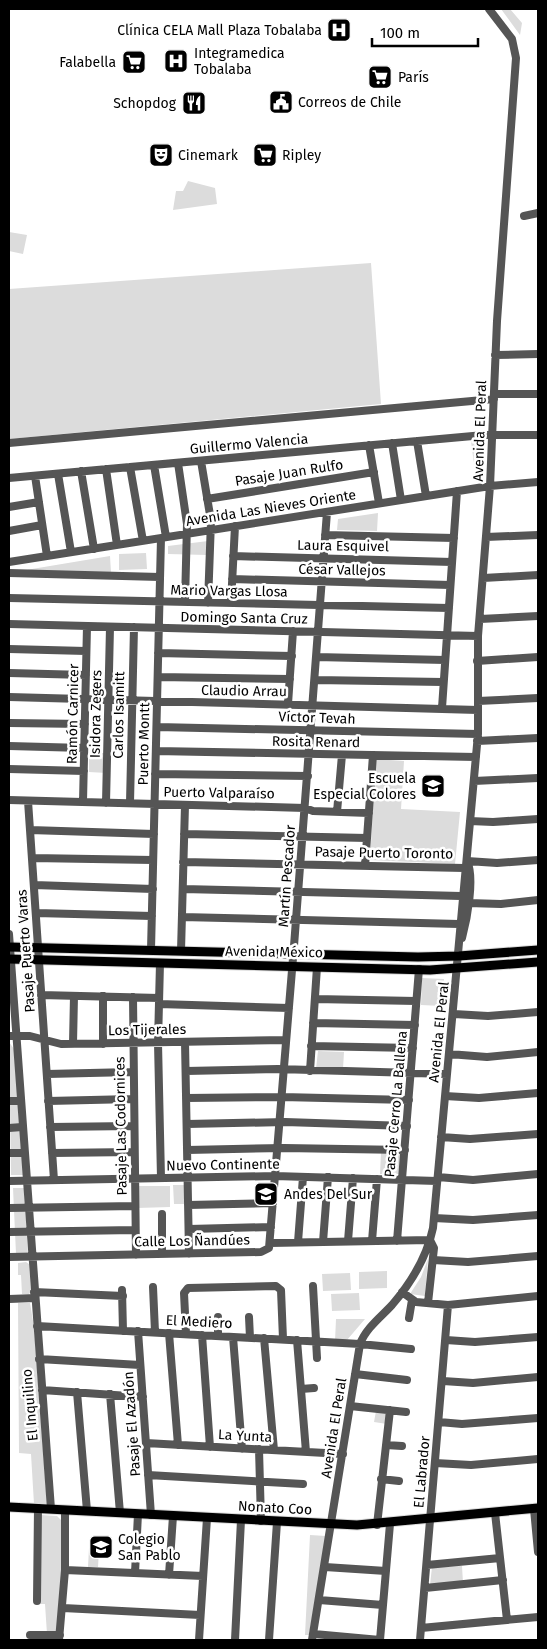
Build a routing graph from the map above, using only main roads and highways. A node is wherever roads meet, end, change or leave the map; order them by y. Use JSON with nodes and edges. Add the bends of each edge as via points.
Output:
{"nodes":[{"id":1,"x":9,"y":947,"type":"edge"},
{"id":2,"x":538,"y":950,"type":"edge"},
{"id":3,"x":9,"y":959,"type":"edge"},
{"id":4,"x":538,"y":962,"type":"edge"},
{"id":5,"x":9,"y":1507,"type":"edge"},
{"id":6,"x":536,"y":1509,"type":"edge"}],
"edges":[{"from":1,"to":2,"type":"main road","name":"Avenida México","via":[[459,956]]},
{"from":3,"to":4,"type":"main road","name":"Avenida México","via":[[419,970]]},
{"from":5,"to":6,"type":"main road","name":"Nonato Coo","via":[[331,1525],[390,1524]]}]}
